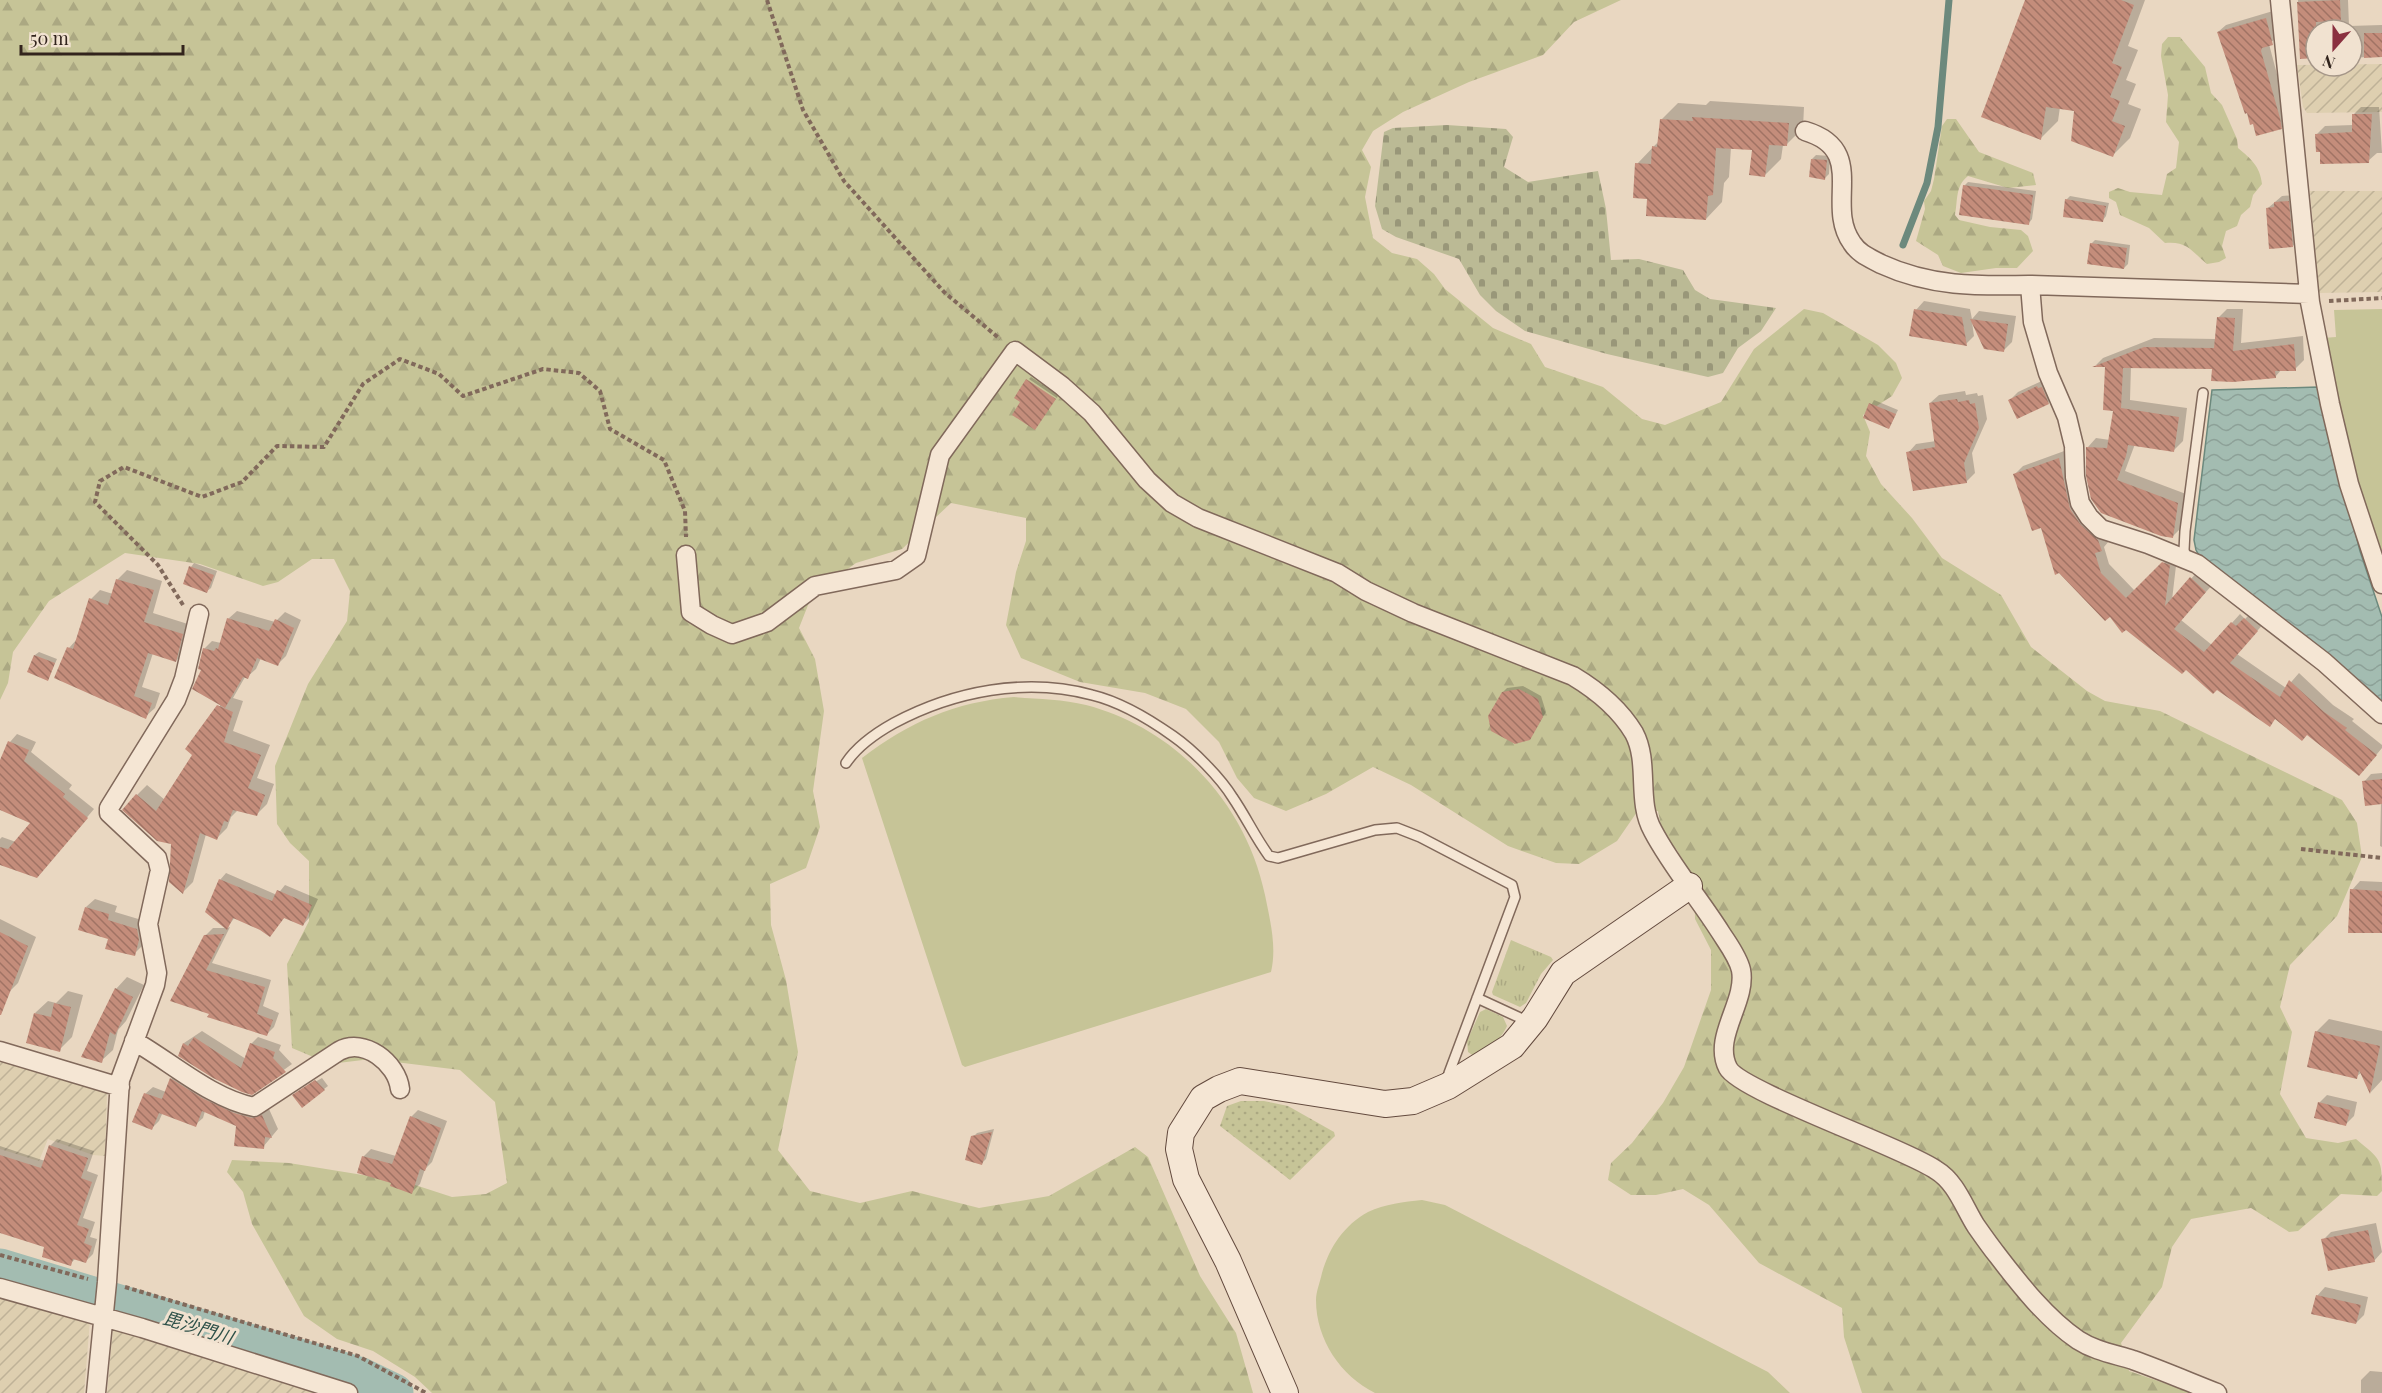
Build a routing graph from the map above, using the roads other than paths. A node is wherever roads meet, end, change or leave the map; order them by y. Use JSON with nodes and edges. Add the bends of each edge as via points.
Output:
{"nodes":[{"id":1,"x":2280,"y":0,"type":"edge"},
{"id":2,"x":1805,"y":131,"type":"dead end"},
{"id":3,"x":2030,"y":285,"type":"junction"},
{"id":4,"x":2309,"y":298,"type":"junction"},
{"id":5,"x":2203,"y":393,"type":"dead end"},
{"id":6,"x":686,"y":555,"type":"road end"},
{"id":7,"x":2187,"y":560,"type":"junction"},
{"id":8,"x":2382,"y":584,"type":"edge"},
{"id":9,"x":199,"y":614,"type":"road end"},
{"id":10,"x":2382,"y":714,"type":"edge"},
{"id":11,"x":846,"y":762,"type":"dead end"},
{"id":12,"x":1689,"y":886,"type":"junction"},
{"id":13,"x":1477,"y":998,"type":"junction"},
{"id":14,"x":1531,"y":1023,"type":"junction"},
{"id":15,"x":134,"y":1041,"type":"junction"},
{"id":16,"x":0,"y":1051,"type":"edge"},
{"id":17,"x":1448,"y":1086,"type":"junction"},
{"id":18,"x":120,"y":1088,"type":"junction"},
{"id":19,"x":400,"y":1089,"type":"dead end"},
{"id":20,"x":0,"y":1288,"type":"edge"},
{"id":21,"x":103,"y":1319,"type":"junction"},
{"id":22,"x":96,"y":1393,"type":"edge"},
{"id":23,"x":348,"y":1393,"type":"edge"},
{"id":24,"x":1285,"y":1393,"type":"edge"},
{"id":25,"x":2217,"y":1393,"type":"edge"}],
"edges":[{"from":1,"to":4,"type":"street"},
{"from":2,"to":3,"type":"street","via":[[1834,146],[1841,164],[1845,231],[1862,255],[1933,282]]},
{"from":3,"to":4,"type":"street"},
{"from":3,"to":7,"type":"street","via":[[2040,349],[2067,417],[2074,447],[2074,477],[2080,503],[2101,529]]},
{"from":4,"to":8,"type":"street","via":[[2349,484]]},
{"from":5,"to":7,"type":"lane","via":[[2185,531]]},
{"from":6,"to":12,"type":"street","via":[[691,612],[732,634],[767,622],[815,585],[896,570],[916,556],[940,455],[1015,351],[1092,413],[1147,480],[1172,503],[1198,518],[1337,573],[1413,613],[1573,676],[1595,689],[1636,737],[1648,820]]},
{"from":7,"to":10,"type":"street","via":[[2324,662]]},
{"from":9,"to":15,"type":"street","via":[[176,700],[109,808],[109,813],[157,858],[160,870],[148,924],[157,973]]},
{"from":11,"to":13,"type":"lane","via":[[881,730],[952,697],[1006,688],[1092,694],[1125,707],[1174,736],[1232,796],[1269,856],[1278,858],[1375,830],[1397,828],[1512,885],[1515,897]]},
{"from":12,"to":14,"type":"street","via":[[1563,973]]},
{"from":12,"to":25,"type":"street","via":[[1741,967],[1742,980],[1723,1053],[1730,1071],[1775,1097],[1939,1171],[1954,1187],[1999,1257],[2056,1322],[2079,1341]]},
{"from":13,"to":14,"type":"lane"},
{"from":13,"to":17,"type":"lane","via":[[1449,1073]]},
{"from":14,"to":17,"type":"street","via":[[1512,1046]]},
{"from":15,"to":18,"type":"street"},
{"from":15,"to":19,"type":"street","via":[[209,1088],[254,1107],[339,1051],[354,1046],[373,1052],[392,1068]]},
{"from":16,"to":18,"type":"street"},
{"from":17,"to":24,"type":"street","via":[[1413,1101],[1385,1104],[1240,1081],[1203,1098],[1190,1115],[1181,1133],[1179,1149],[1186,1179],[1228,1261]]},
{"from":18,"to":21,"type":"street"},
{"from":20,"to":21,"type":"street"},
{"from":21,"to":22,"type":"street"},
{"from":21,"to":23,"type":"street","via":[[154,1331]]}]}
